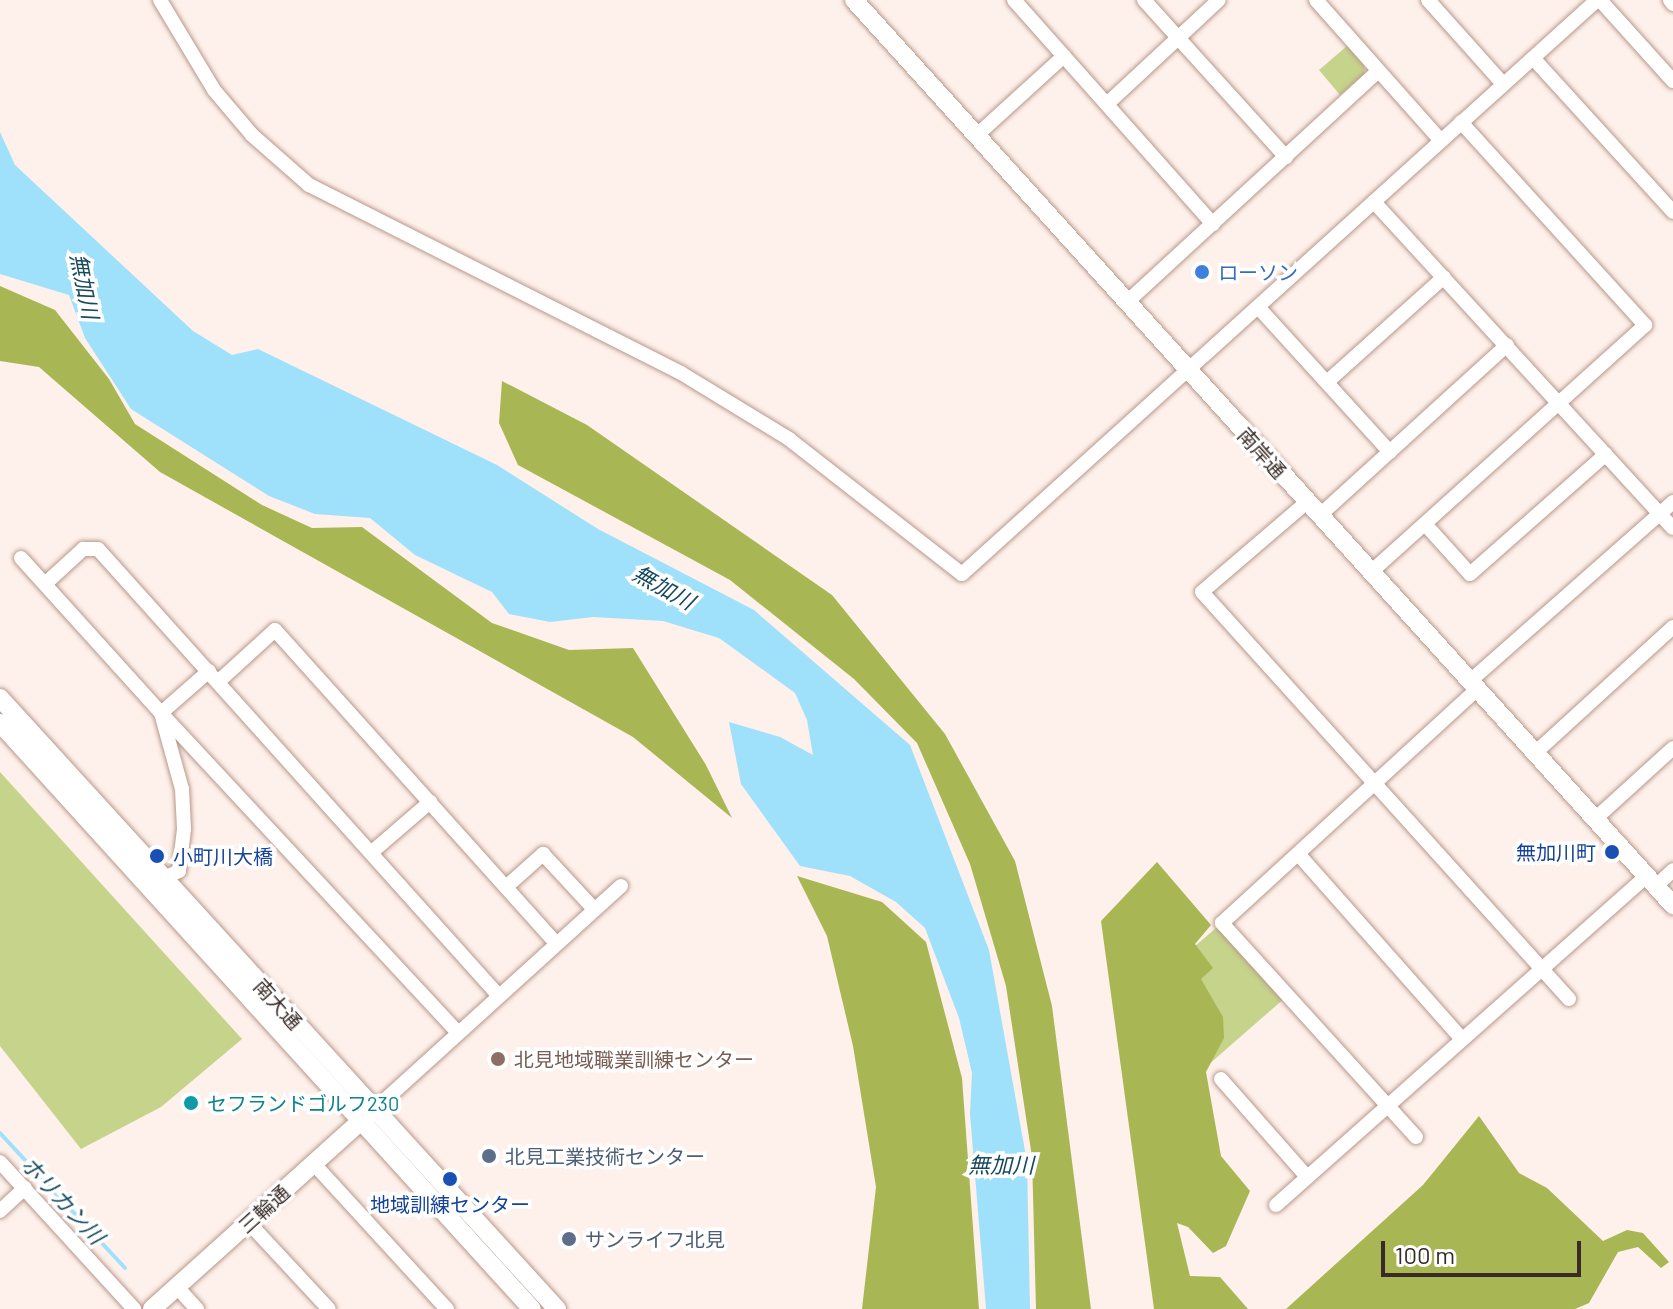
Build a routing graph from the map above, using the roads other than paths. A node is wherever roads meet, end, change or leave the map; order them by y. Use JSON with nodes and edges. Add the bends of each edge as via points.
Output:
{"nodes":[{"id":1,"x":160,"y":0,"type":"edge"},
{"id":2,"x":854,"y":0,"type":"edge"},
{"id":3,"x":1014,"y":0,"type":"edge"},
{"id":4,"x":1144,"y":0,"type":"edge"},
{"id":5,"x":1219,"y":0,"type":"edge"},
{"id":6,"x":1316,"y":0,"type":"edge"},
{"id":7,"x":1428,"y":0,"type":"edge"},
{"id":8,"x":1592,"y":2,"type":"edge"},
{"id":9,"x":1179,"y":38,"type":"junction"},
{"id":10,"x":1064,"y":56,"type":"junction"},
{"id":11,"x":1533,"y":58,"type":"junction"},
{"id":12,"x":1377,"y":72,"type":"junction"},
{"id":13,"x":1673,"y":81,"type":"edge"},
{"id":14,"x":1503,"y":84,"type":"junction"},
{"id":15,"x":1108,"y":103,"type":"junction"},
{"id":16,"x":1461,"y":122,"type":"junction"},
{"id":17,"x":976,"y":136,"type":"junction"},
{"id":18,"x":1441,"y":141,"type":"junction"},
{"id":19,"x":1286,"y":157,"type":"junction"},
{"id":20,"x":1374,"y":202,"type":"junction"},
{"id":21,"x":1673,"y":212,"type":"edge"},
{"id":22,"x":1213,"y":224,"type":"junction"},
{"id":23,"x":1444,"y":277,"type":"junction"},
{"id":24,"x":1126,"y":303,"type":"junction"},
{"id":25,"x":1258,"y":307,"type":"junction"},
{"id":26,"x":1507,"y":345,"type":"junction"},
{"id":27,"x":1188,"y":371,"type":"junction"},
{"id":28,"x":1327,"y":382,"type":"junction"},
{"id":29,"x":1560,"y":402,"type":"junction"},
{"id":30,"x":1390,"y":452,"type":"junction"},
{"id":31,"x":1606,"y":454,"type":"junction"},
{"id":32,"x":1673,"y":502,"type":"edge"},
{"id":33,"x":1313,"y":509,"type":"junction"},
{"id":34,"x":1660,"y":514,"type":"junction"},
{"id":35,"x":1425,"y":524,"type":"junction"},
{"id":36,"x":1673,"y":528,"type":"edge"},
{"id":37,"x":21,"y":558,"type":"dead end"},
{"id":38,"x":1371,"y":572,"type":"junction"},
{"id":39,"x":45,"y":584,"type":"junction"},
{"id":40,"x":1673,"y":627,"type":"edge"},
{"id":41,"x":213,"y":677,"type":"junction"},
{"id":42,"x":1473,"y":686,"type":"junction"},
{"id":43,"x":0,"y":698,"type":"edge"},
{"id":44,"x":161,"y":713,"type":"junction"},
{"id":45,"x":0,"y":723,"type":"edge"},
{"id":46,"x":1673,"y":748,"type":"edge"},
{"id":47,"x":1535,"y":753,"type":"junction"},
{"id":48,"x":55,"y":771,"type":"junction"},
{"id":49,"x":1376,"y":785,"type":"junction"},
{"id":50,"x":430,"y":802,"type":"junction"},
{"id":51,"x":1595,"y":819,"type":"junction"},
{"id":52,"x":372,"y":852,"type":"junction"},
{"id":53,"x":1300,"y":856,"type":"junction"},
{"id":54,"x":1673,"y":870,"type":"edge"},
{"id":55,"x":1651,"y":881,"type":"junction"},
{"id":56,"x":155,"y":883,"type":"junction"},
{"id":57,"x":621,"y":886,"type":"dead end"},
{"id":58,"x":506,"y":887,"type":"junction"},
{"id":59,"x":1673,"y":905,"type":"edge"},
{"id":60,"x":594,"y":909,"type":"junction"},
{"id":61,"x":555,"y":942,"type":"junction"},
{"id":62,"x":1542,"y":969,"type":"junction"},
{"id":63,"x":498,"y":995,"type":"junction"},
{"id":64,"x":1569,"y":999,"type":"dead end"},
{"id":65,"x":457,"y":1032,"type":"junction"},
{"id":66,"x":1462,"y":1039,"type":"junction"},
{"id":67,"x":1221,"y":1079,"type":"dead end"},
{"id":68,"x":1387,"y":1107,"type":"junction"},
{"id":69,"x":368,"y":1115,"type":"junction"},
{"id":70,"x":1416,"y":1137,"type":"dead end"},
{"id":71,"x":0,"y":1162,"type":"edge"},
{"id":72,"x":314,"y":1164,"type":"junction"},
{"id":73,"x":1307,"y":1177,"type":"junction"},
{"id":74,"x":25,"y":1188,"type":"junction"},
{"id":75,"x":1276,"y":1205,"type":"dead end"},
{"id":76,"x":0,"y":1211,"type":"edge"},
{"id":77,"x":249,"y":1223,"type":"junction"},
{"id":78,"x":177,"y":1287,"type":"junction"},
{"id":79,"x":554,"y":1308,"type":"edge"},
{"id":80,"x":134,"y":1309,"type":"edge"},
{"id":81,"x":152,"y":1309,"type":"edge"},
{"id":82,"x":197,"y":1309,"type":"edge"},
{"id":83,"x":329,"y":1309,"type":"edge"},
{"id":84,"x":447,"y":1309,"type":"edge"},
{"id":85,"x":532,"y":1309,"type":"edge"}],
"edges":[{"from":1,"to":27,"type":"street","via":[[214,90],[252,135],[309,185],[681,373],[789,439],[962,574]]},
{"from":2,"to":17,"type":"street","name":"南岸通"},
{"from":3,"to":10,"type":"street"},
{"from":4,"to":9,"type":"street"},
{"from":5,"to":9,"type":"street"},
{"from":6,"to":12,"type":"street"},
{"from":7,"to":14,"type":"street"},
{"from":8,"to":11,"type":"street"},
{"from":8,"to":13,"type":"street"},
{"from":9,"to":15,"type":"street"},
{"from":9,"to":19,"type":"street"},
{"from":10,"to":15,"type":"street"},
{"from":10,"to":17,"type":"street"},
{"from":11,"to":14,"type":"street"},
{"from":11,"to":21,"type":"street"},
{"from":12,"to":18,"type":"street"},
{"from":12,"to":19,"type":"street"},
{"from":14,"to":16,"type":"street"},
{"from":15,"to":22,"type":"street"},
{"from":16,"to":18,"type":"street"},
{"from":16,"to":29,"type":"street","via":[[1645,325]]},
{"from":17,"to":24,"type":"street","name":"南岸通"},
{"from":18,"to":20,"type":"street"},
{"from":19,"to":22,"type":"street"},
{"from":20,"to":23,"type":"street"},
{"from":20,"to":25,"type":"street"},
{"from":22,"to":24,"type":"street"},
{"from":23,"to":26,"type":"street"},
{"from":23,"to":28,"type":"street"},
{"from":24,"to":27,"type":"street","name":"南岸通"},
{"from":25,"to":27,"type":"street"},
{"from":25,"to":28,"type":"street"},
{"from":26,"to":29,"type":"street"},
{"from":26,"to":30,"type":"street"},
{"from":27,"to":33,"type":"street","name":"南岸通"},
{"from":28,"to":30,"type":"street"},
{"from":29,"to":31,"type":"street"},
{"from":29,"to":35,"type":"street"},
{"from":30,"to":33,"type":"street"},
{"from":31,"to":34,"type":"street"},
{"from":31,"to":35,"type":"street","via":[[1470,574]]},
{"from":32,"to":34,"type":"street"},
{"from":33,"to":38,"type":"street","name":"南岸通"},
{"from":33,"to":49,"type":"street","via":[[1202,592]]},
{"from":34,"to":36,"type":"street"},
{"from":34,"to":42,"type":"street"},
{"from":35,"to":38,"type":"street"},
{"from":37,"to":39,"type":"street"},
{"from":38,"to":42,"type":"street","name":"南岸通"},
{"from":39,"to":41,"type":"street","via":[[83,549],[98,549]]},
{"from":39,"to":44,"type":"street"},
{"from":40,"to":47,"type":"street"},
{"from":41,"to":44,"type":"street"},
{"from":41,"to":50,"type":"street","via":[[275,630]]},
{"from":41,"to":52,"type":"street"},
{"from":42,"to":47,"type":"street","name":"南岸通"},
{"from":42,"to":49,"type":"street"},
{"from":43,"to":48,"type":"street","name":"南大通"},
{"from":44,"to":56,"type":"street","via":[[182,789],[184,829],[179,871]]},
{"from":44,"to":65,"type":"street"},
{"from":45,"to":48,"type":"street","name":"南大通"},
{"from":46,"to":51,"type":"street"},
{"from":47,"to":51,"type":"street","name":"南岸通"},
{"from":48,"to":56,"type":"street","name":"南大通"},
{"from":49,"to":53,"type":"street"},
{"from":49,"to":62,"type":"street"},
{"from":50,"to":52,"type":"street"},
{"from":50,"to":58,"type":"street"},
{"from":51,"to":55,"type":"street","name":"南岸通"},
{"from":52,"to":63,"type":"street"},
{"from":53,"to":66,"type":"street"},
{"from":53,"to":68,"type":"street","via":[[1222,923]]},
{"from":54,"to":55,"type":"street"},
{"from":55,"to":59,"type":"street","name":"南岸通"},
{"from":55,"to":62,"type":"street"},
{"from":56,"to":69,"type":"street","name":"南大通"},
{"from":57,"to":60,"type":"street"},
{"from":58,"to":60,"type":"street","via":[[543,854]]},
{"from":58,"to":61,"type":"street"},
{"from":60,"to":61,"type":"street"},
{"from":61,"to":63,"type":"street"},
{"from":62,"to":64,"type":"street"},
{"from":62,"to":66,"type":"street"},
{"from":63,"to":65,"type":"street"},
{"from":65,"to":69,"type":"street"},
{"from":66,"to":68,"type":"street"},
{"from":67,"to":73,"type":"street"},
{"from":68,"to":70,"type":"street"},
{"from":68,"to":73,"type":"street"},
{"from":69,"to":72,"type":"street","name":"三輪通"},
{"from":69,"to":79,"type":"street","name":"南大通"},
{"from":69,"to":85,"type":"street","name":"南大通"},
{"from":71,"to":74,"type":"street"},
{"from":72,"to":77,"type":"street","name":"三輪通"},
{"from":72,"to":84,"type":"street"},
{"from":73,"to":75,"type":"street"},
{"from":74,"to":76,"type":"street"},
{"from":74,"to":80,"type":"street"},
{"from":77,"to":78,"type":"street","name":"三輪通"},
{"from":77,"to":83,"type":"street"},
{"from":78,"to":81,"type":"street","name":"三輪通"},
{"from":78,"to":82,"type":"street"}]}
